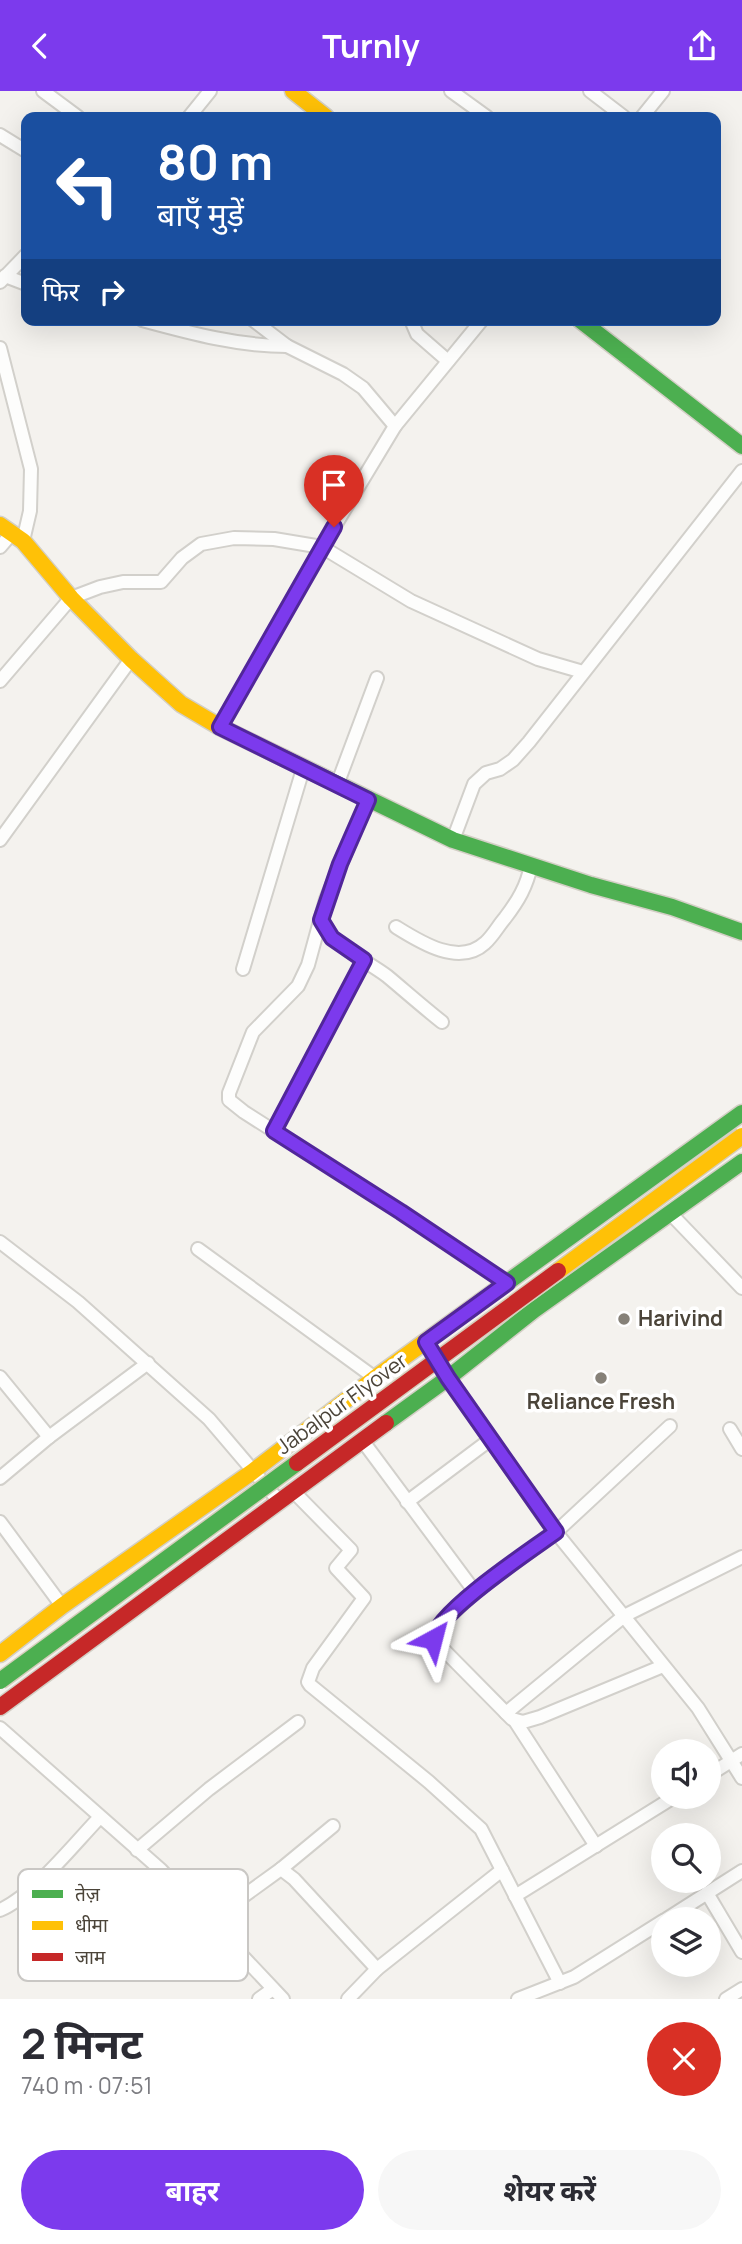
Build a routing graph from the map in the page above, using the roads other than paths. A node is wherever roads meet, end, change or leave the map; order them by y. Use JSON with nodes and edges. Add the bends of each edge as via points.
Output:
{"nodes":[{"id":1,"x":43,"y":91,"type":"edge"},
{"id":2,"x":210,"y":91,"type":"edge"},
{"id":3,"x":293,"y":91,"type":"edge"},
{"id":4,"x":451,"y":91,"type":"edge"},
{"id":5,"x":590,"y":91,"type":"edge"},
{"id":6,"x":663,"y":91,"type":"edge"},
{"id":7,"x":71,"y":112,"type":"edge"},
{"id":8,"x":192,"y":112,"type":"edge"},
{"id":9,"x":320,"y":112,"type":"edge"},
{"id":10,"x":480,"y":112,"type":"edge"},
{"id":11,"x":617,"y":112,"type":"edge"},
{"id":12,"x":646,"y":112,"type":"edge"},
{"id":13,"x":0,"y":135,"type":"edge"},
{"id":14,"x":21,"y":148,"type":"edge"},
{"id":15,"x":21,"y":260,"type":"edge"},
{"id":16,"x":2,"y":279,"type":"edge"},
{"id":17,"x":21,"y":283,"type":"edge"},
{"id":18,"x":165,"y":326,"type":"edge"},
{"id":19,"x":261,"y":326,"type":"edge"},
{"id":20,"x":414,"y":326,"type":"edge"},
{"id":21,"x":477,"y":326,"type":"edge"},
{"id":22,"x":588,"y":326,"type":"edge"},
{"id":23,"x":287,"y":346,"type":"junction"},
{"id":24,"x":0,"y":348,"type":"edge"},
{"id":25,"x":448,"y":362,"type":"junction"},
{"id":26,"x":395,"y":426,"type":"junction"},
{"id":27,"x":742,"y":446,"type":"edge"},
{"id":28,"x":742,"y":471,"type":"edge"},
{"id":29,"x":11,"y":533,"type":"edge"},
{"id":30,"x":0,"y":547,"type":"edge"},
{"id":31,"x":322,"y":547,"type":"junction"},
{"id":32,"x":71,"y":598,"type":"junction"},
{"id":33,"x":131,"y":659,"type":"junction"},
{"id":34,"x":583,"y":673,"type":"junction"},
{"id":35,"x":377,"y":678,"type":"dead end"},
{"id":36,"x":0,"y":681,"type":"edge"},
{"id":37,"x":220,"y":727,"type":"junction"},
{"id":38,"x":303,"y":769,"type":"junction"},
{"id":39,"x":337,"y":785,"type":"junction"},
{"id":40,"x":368,"y":800,"type":"junction"},
{"id":41,"x":0,"y":840,"type":"edge"},
{"id":42,"x":453,"y":840,"type":"junction"},
{"id":43,"x":531,"y":865,"type":"junction"},
{"id":44,"x":321,"y":920,"type":"junction"},
{"id":45,"x":396,"y":927,"type":"dead end"},
{"id":46,"x":742,"y":932,"type":"edge"},
{"id":47,"x":364,"y":960,"type":"junction"},
{"id":48,"x":243,"y":969,"type":"dead end"},
{"id":49,"x":442,"y":1022,"type":"dead end"},
{"id":50,"x":742,"y":1113,"type":"edge"},
{"id":51,"x":274,"y":1131,"type":"junction"},
{"id":52,"x":742,"y":1136,"type":"edge"},
{"id":53,"x":742,"y":1163,"type":"edge"},
{"id":54,"x":671,"y":1214,"type":"junction"},
{"id":55,"x":0,"y":1242,"type":"edge"},
{"id":56,"x":198,"y":1249,"type":"dead end"},
{"id":57,"x":507,"y":1283,"type":"junction"},
{"id":58,"x":742,"y":1288,"type":"edge"},
{"id":59,"x":426,"y":1342,"type":"junction"},
{"id":60,"x":148,"y":1363,"type":"junction"},
{"id":61,"x":0,"y":1377,"type":"edge"},
{"id":62,"x":375,"y":1378,"type":"junction"},
{"id":63,"x":448,"y":1378,"type":"junction"},
{"id":64,"x":670,"y":1426,"type":"dead end"},
{"id":65,"x":730,"y":1429,"type":"dead end"},
{"id":66,"x":49,"y":1437,"type":"junction"},
{"id":67,"x":491,"y":1439,"type":"junction"},
{"id":68,"x":362,"y":1440,"type":"junction"},
{"id":69,"x":742,"y":1450,"type":"edge"},
{"id":70,"x":252,"y":1472,"type":"junction"},
{"id":71,"x":0,"y":1478,"type":"edge"},
{"id":72,"x":292,"y":1490,"type":"junction"},
{"id":73,"x":278,"y":1500,"type":"junction"},
{"id":74,"x":407,"y":1502,"type":"junction"},
{"id":75,"x":0,"y":1522,"type":"edge"},
{"id":76,"x":556,"y":1532,"type":"junction"},
{"id":77,"x":742,"y":1556,"type":"edge"},
{"id":78,"x":475,"y":1592,"type":"junction"},
{"id":79,"x":62,"y":1606,"type":"junction"},
{"id":80,"x":624,"y":1616,"type":"junction"},
{"id":81,"x":0,"y":1654,"type":"edge"},
{"id":82,"x":663,"y":1666,"type":"junction"},
{"id":83,"x":0,"y":1681,"type":"edge"},
{"id":84,"x":0,"y":1707,"type":"edge"},
{"id":85,"x":510,"y":1717,"type":"junction"},
{"id":86,"x":298,"y":1722,"type":"dead end"},
{"id":87,"x":0,"y":1728,"type":"edge"},
{"id":88,"x":737,"y":1757,"type":"edge"},
{"id":89,"x":721,"y":1767,"type":"edge"},
{"id":90,"x":742,"y":1778,"type":"edge"},
{"id":91,"x":655,"y":1809,"type":"edge"},
{"id":92,"x":100,"y":1817,"type":"junction"},
{"id":93,"x":333,"y":1825,"type":"dead end"},
{"id":94,"x":596,"y":1846,"type":"junction"},
{"id":95,"x":137,"y":1850,"type":"junction"},
{"id":96,"x":50,"y":1869,"type":"edge"},
{"id":97,"x":160,"y":1869,"type":"edge"},
{"id":98,"x":281,"y":1869,"type":"junction"},
{"id":99,"x":502,"y":1870,"type":"junction"},
{"id":100,"x":742,"y":1871,"type":"edge"},
{"id":101,"x":721,"y":1884,"type":"edge"},
{"id":102,"x":248,"y":1893,"type":"edge"},
{"id":103,"x":707,"y":1893,"type":"joint"},
{"id":104,"x":516,"y":1896,"type":"junction"},
{"id":105,"x":18,"y":1899,"type":"edge"},
{"id":106,"x":685,"y":1907,"type":"edge"},
{"id":107,"x":0,"y":1910,"type":"edge"},
{"id":108,"x":651,"y":1928,"type":"edge"},
{"id":109,"x":742,"y":1952,"type":"edge"},
{"id":110,"x":248,"y":1962,"type":"edge"},
{"id":111,"x":377,"y":1969,"type":"junction"},
{"id":112,"x":560,"y":1983,"type":"junction"},
{"id":113,"x":273,"y":1989,"type":"junction"},
{"id":114,"x":742,"y":1989,"type":"edge"},
{"id":115,"x":259,"y":1999,"type":"edge"},
{"id":116,"x":283,"y":1999,"type":"edge"},
{"id":117,"x":348,"y":1999,"type":"edge"},
{"id":118,"x":518,"y":1999,"type":"edge"},
{"id":119,"x":726,"y":1999,"type":"edge"}],
"edges":[{"from":1,"to":7,"type":"street"},
{"from":2,"to":8,"type":"street"},
{"from":3,"to":9,"type":"main road"},
{"from":4,"to":10,"type":"street"},
{"from":5,"to":11,"type":"street"},
{"from":6,"to":12,"type":"street"},
{"from":13,"to":14,"type":"street"},
{"from":15,"to":16,"type":"street"},
{"from":16,"to":17,"type":"street"},
{"from":18,"to":23,"type":"street","via":[[218,340]]},
{"from":19,"to":23,"type":"street"},
{"from":20,"to":25,"type":"street"},
{"from":21,"to":25,"type":"street"},
{"from":22,"to":27,"type":"main road"},
{"from":23,"to":26,"type":"street","via":[[363,388]]},
{"from":24,"to":29,"type":"street","via":[[30,469],[30,511]]},
{"from":25,"to":26,"type":"street"},
{"from":26,"to":31,"type":"street"},
{"from":28,"to":34,"type":"street"},
{"from":29,"to":30,"type":"street"},
{"from":29,"to":32,"type":"main road"},
{"from":31,"to":32,"type":"street","via":[[234,538],[201,544],[161,582],[123,582]]},
{"from":31,"to":34,"type":"street","via":[[411,601],[538,659]]},
{"from":31,"to":37,"type":"street"},
{"from":32,"to":33,"type":"main road"},
{"from":32,"to":36,"type":"street"},
{"from":33,"to":37,"type":"main road","via":[[181,704]]},
{"from":33,"to":41,"type":"street"},
{"from":34,"to":42,"type":"street","via":[[513,759],[474,784]]},
{"from":35,"to":39,"type":"street"},
{"from":37,"to":38,"type":"main road"},
{"from":38,"to":39,"type":"main road"},
{"from":38,"to":48,"type":"street"},
{"from":39,"to":40,"type":"main road"},
{"from":40,"to":42,"type":"main road"},
{"from":40,"to":44,"type":"street"},
{"from":42,"to":43,"type":"main road"},
{"from":43,"to":45,"type":"street","via":[[528,883],[514,906],[483,945],[467,953],[420,943]]},
{"from":43,"to":46,"type":"main road"},
{"from":44,"to":47,"type":"street","via":[[332,938]]},
{"from":44,"to":51,"type":"street","via":[[298,986],[253,1032],[229,1093],[234,1105]]},
{"from":47,"to":49,"type":"street"},
{"from":47,"to":51,"type":"street"},
{"from":50,"to":57,"type":"main road"},
{"from":51,"to":57,"type":"street"},
{"from":52,"to":83,"type":"main road","name":"Jabalpur Flyover","bridge":true},
{"from":53,"to":54,"type":"main road"},
{"from":54,"to":58,"type":"street"},
{"from":54,"to":63,"type":"main road"},
{"from":55,"to":60,"type":"street"},
{"from":56,"to":62,"type":"street"},
{"from":57,"to":59,"type":"main road"},
{"from":59,"to":62,"type":"main road"},
{"from":59,"to":63,"type":"street"},
{"from":60,"to":66,"type":"street"},
{"from":60,"to":70,"type":"street","via":[[209,1419]]},
{"from":61,"to":66,"type":"street"},
{"from":62,"to":70,"type":"main road"},
{"from":63,"to":67,"type":"street"},
{"from":63,"to":68,"type":"main road"},
{"from":64,"to":76,"type":"street"},
{"from":65,"to":69,"type":"street"},
{"from":66,"to":71,"type":"street"},
{"from":67,"to":74,"type":"street"},
{"from":67,"to":76,"type":"street"},
{"from":68,"to":72,"type":"main road"},
{"from":68,"to":74,"type":"street"},
{"from":70,"to":73,"type":"street"},
{"from":70,"to":79,"type":"main road"},
{"from":72,"to":73,"type":"main road"},
{"from":72,"to":99,"type":"street","via":[[351,1550],[337,1568],[364,1598],[313,1668],[310,1685],[481,1829]]},
{"from":73,"to":84,"type":"main road"},
{"from":74,"to":78,"type":"street"},
{"from":75,"to":79,"type":"street"},
{"from":76,"to":78,"type":"street"},
{"from":76,"to":80,"type":"street"},
{"from":77,"to":80,"type":"street"},
{"from":78,"to":85,"type":"street","via":[[435,1630],[433,1639]]},
{"from":79,"to":81,"type":"main road"},
{"from":80,"to":82,"type":"street"},
{"from":80,"to":85,"type":"street"},
{"from":82,"to":85,"type":"street","via":[[540,1717],[523,1722]]},
{"from":82,"to":88,"type":"street"},
{"from":85,"to":94,"type":"street"},
{"from":86,"to":95,"type":"street"},
{"from":87,"to":92,"type":"street"},
{"from":88,"to":89,"type":"street"},
{"from":88,"to":90,"type":"street"},
{"from":91,"to":94,"type":"street"},
{"from":92,"to":95,"type":"street"},
{"from":92,"to":96,"type":"street"},
{"from":93,"to":98,"type":"street"},
{"from":94,"to":104,"type":"street"},
{"from":95,"to":97,"type":"street"},
{"from":98,"to":102,"type":"street"},
{"from":98,"to":111,"type":"street"},
{"from":99,"to":104,"type":"street"},
{"from":99,"to":111,"type":"street"},
{"from":100,"to":101,"type":"street"},
{"from":103,"to":106,"type":"street"},
{"from":103,"to":109,"type":"street"},
{"from":104,"to":112,"type":"street"},
{"from":105,"to":107,"type":"street"},
{"from":108,"to":112,"type":"street"},
{"from":110,"to":113,"type":"street"},
{"from":111,"to":117,"type":"street"},
{"from":112,"to":118,"type":"street"},
{"from":113,"to":115,"type":"street"},
{"from":113,"to":116,"type":"street"},
{"from":114,"to":119,"type":"street"}]}
